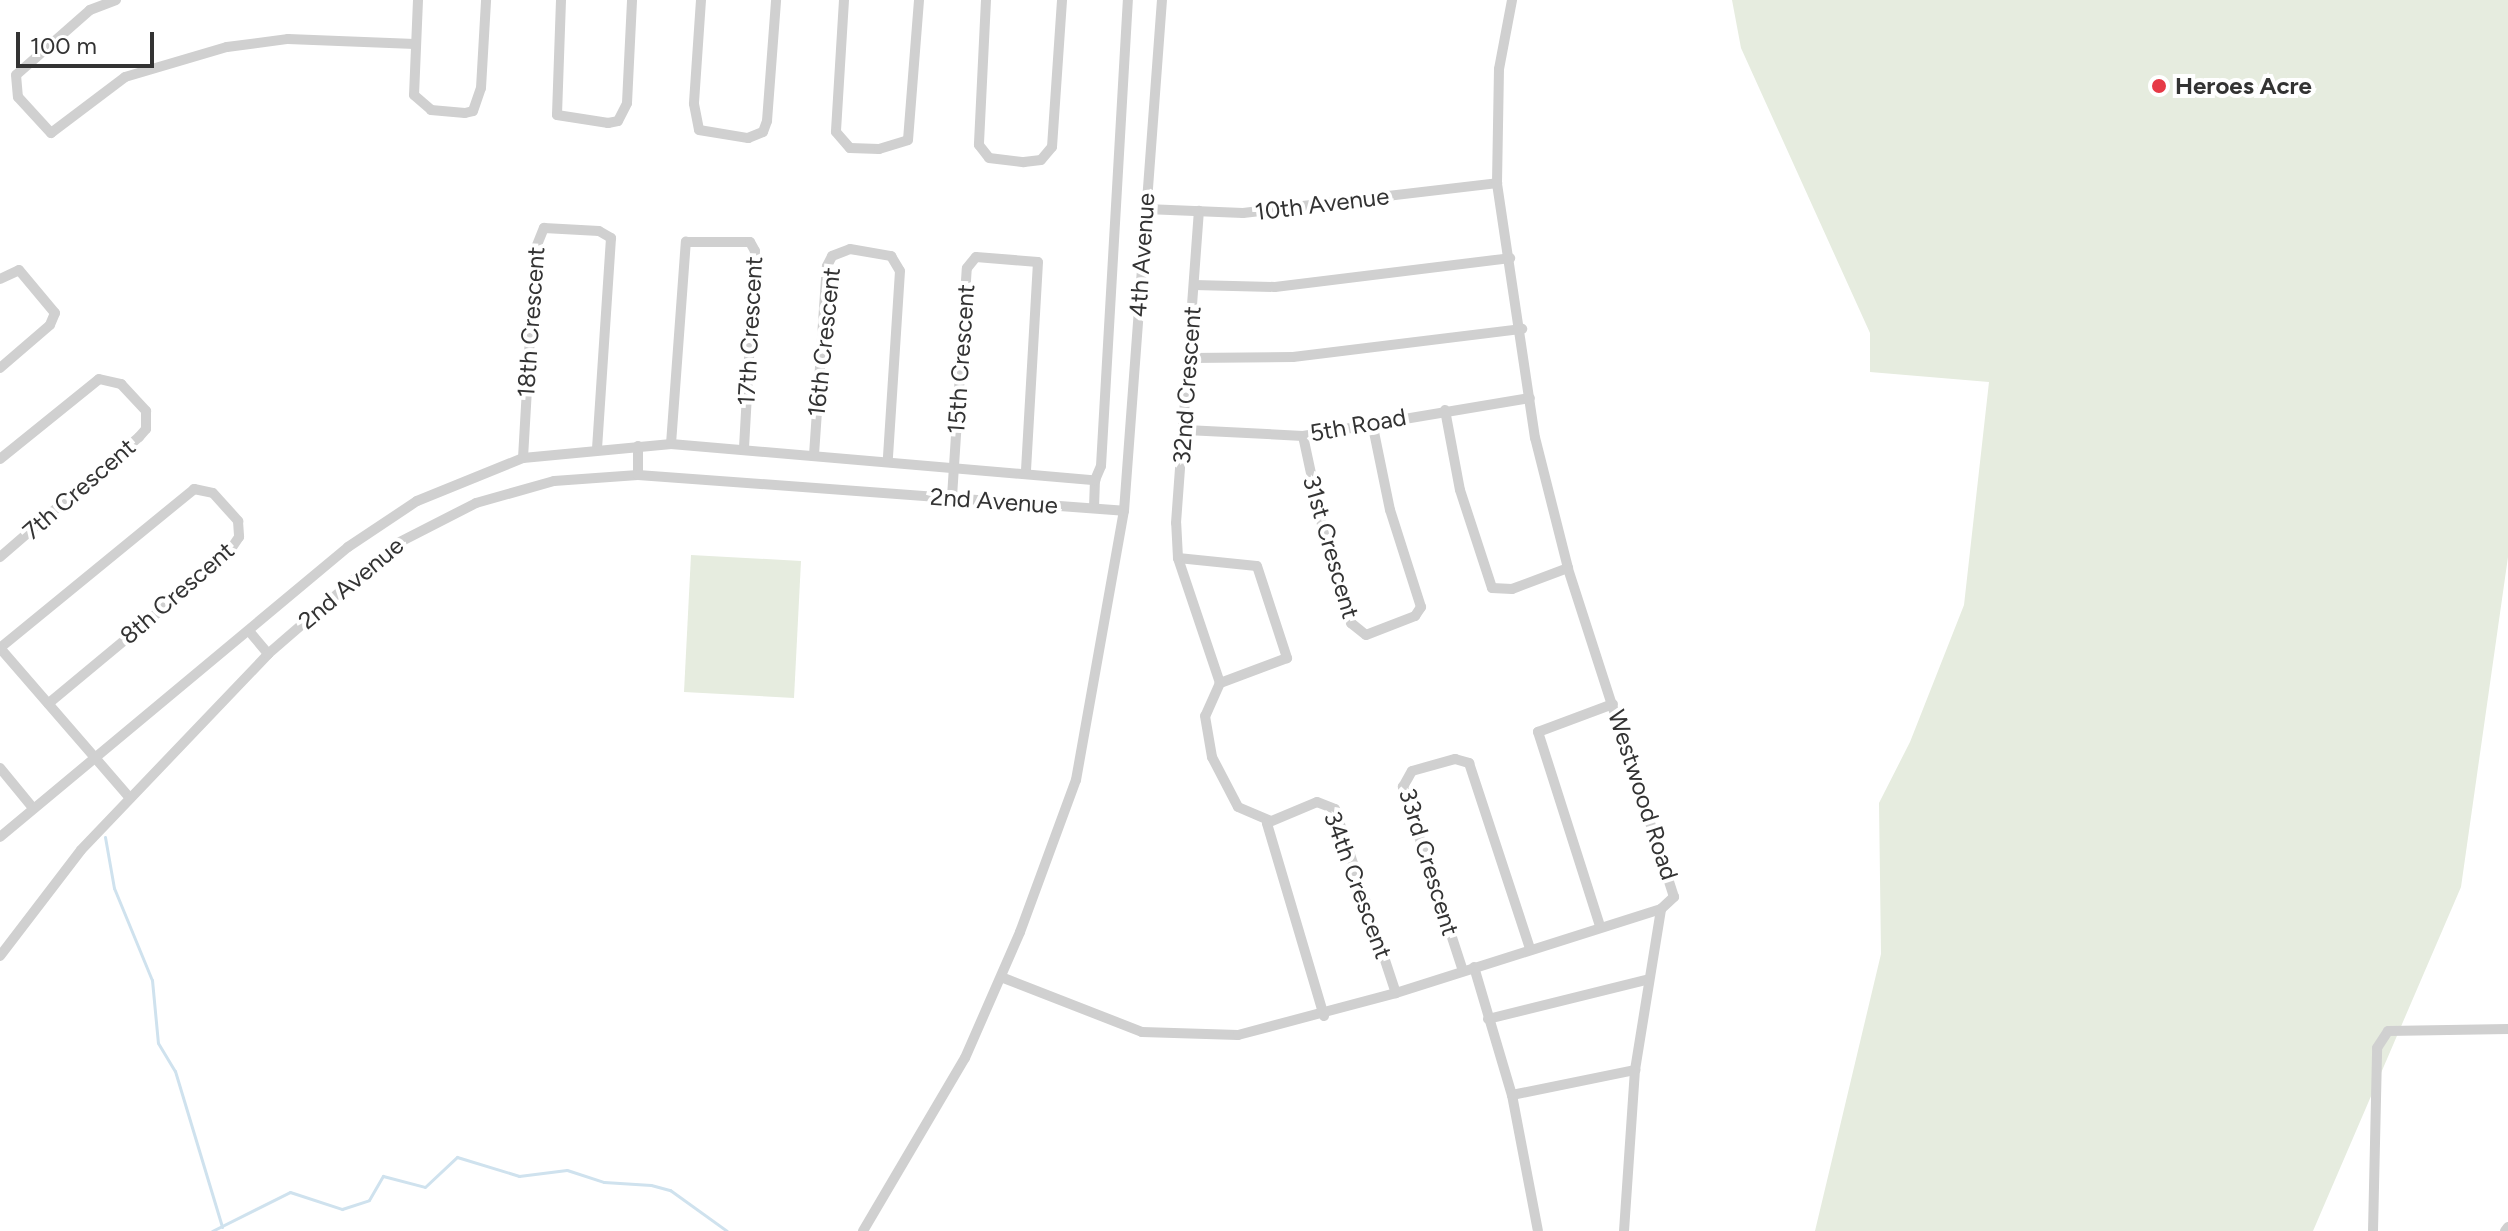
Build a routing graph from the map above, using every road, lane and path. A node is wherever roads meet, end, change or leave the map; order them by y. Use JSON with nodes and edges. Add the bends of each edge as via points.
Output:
{"nodes":[{"id":1,"x":116,"y":0,"type":"edge"},
{"id":2,"x":418,"y":0,"type":"edge"},
{"id":3,"x":486,"y":0,"type":"edge"},
{"id":4,"x":561,"y":0,"type":"edge"},
{"id":5,"x":632,"y":0,"type":"edge"},
{"id":6,"x":701,"y":0,"type":"edge"},
{"id":7,"x":776,"y":0,"type":"edge"},
{"id":8,"x":844,"y":0,"type":"edge"},
{"id":9,"x":919,"y":0,"type":"edge"},
{"id":10,"x":986,"y":0,"type":"edge"},
{"id":11,"x":1062,"y":0,"type":"edge"},
{"id":12,"x":1128,"y":0,"type":"edge"},
{"id":13,"x":1162,"y":0,"type":"edge"},
{"id":14,"x":1512,"y":0,"type":"edge"},
{"id":15,"x":415,"y":44,"type":"junction"},
{"id":16,"x":1497,"y":183,"type":"junction"},
{"id":17,"x":1146,"y":209,"type":"junction"},
{"id":18,"x":1199,"y":211,"type":"junction"},
{"id":19,"x":1510,"y":258,"type":"junction"},
{"id":20,"x":0,"y":279,"type":"edge"},
{"id":21,"x":1194,"y":285,"type":"junction"},
{"id":22,"x":1522,"y":329,"type":"junction"},
{"id":23,"x":1190,"y":358,"type":"junction"},
{"id":24,"x":0,"y":368,"type":"edge"},
{"id":25,"x":1530,"y":398,"type":"junction"},
{"id":26,"x":1445,"y":410,"type":"junction"},
{"id":27,"x":1372,"y":422,"type":"junction"},
{"id":28,"x":1186,"y":430,"type":"junction"},
{"id":29,"x":1303,"y":436,"type":"junction"},
{"id":30,"x":671,"y":444,"type":"junction"},
{"id":31,"x":638,"y":446,"type":"junction"},
{"id":32,"x":597,"y":447,"type":"junction"},
{"id":33,"x":744,"y":449,"type":"junction"},
{"id":34,"x":814,"y":455,"type":"junction"},
{"id":35,"x":523,"y":458,"type":"junction"},
{"id":36,"x":888,"y":458,"type":"junction"},
{"id":37,"x":0,"y":459,"type":"edge"},
{"id":38,"x":954,"y":466,"type":"junction"},
{"id":39,"x":1026,"y":472,"type":"junction"},
{"id":40,"x":638,"y":475,"type":"junction"},
{"id":41,"x":1095,"y":480,"type":"junction"},
{"id":42,"x":952,"y":497,"type":"junction"},
{"id":43,"x":1094,"y":508,"type":"junction"},
{"id":44,"x":1124,"y":511,"type":"junction"},
{"id":45,"x":0,"y":557,"type":"edge"},
{"id":46,"x":1178,"y":558,"type":"junction"},
{"id":47,"x":1568,"y":568,"type":"junction"},
{"id":48,"x":249,"y":631,"type":"junction"},
{"id":49,"x":0,"y":648,"type":"edge"},
{"id":50,"x":268,"y":654,"type":"junction"},
{"id":51,"x":1220,"y":683,"type":"junction"},
{"id":52,"x":48,"y":704,"type":"junction"},
{"id":53,"x":1613,"y":704,"type":"junction"},
{"id":54,"x":93,"y":759,"type":"junction"},
{"id":55,"x":0,"y":768,"type":"edge"},
{"id":56,"x":130,"y":798,"type":"junction"},
{"id":57,"x":33,"y":808,"type":"junction"},
{"id":58,"x":1269,"y":820,"type":"junction"},
{"id":59,"x":0,"y":837,"type":"edge"},
{"id":60,"x":1661,"y":909,"type":"junction"},
{"id":61,"x":1600,"y":926,"type":"junction"},
{"id":62,"x":1530,"y":948,"type":"junction"},
{"id":63,"x":0,"y":956,"type":"edge"},
{"id":64,"x":1468,"y":969,"type":"junction"},
{"id":65,"x":1001,"y":977,"type":"junction"},
{"id":66,"x":1646,"y":980,"type":"junction"},
{"id":67,"x":1396,"y":993,"type":"junction"},
{"id":68,"x":1324,"y":1016,"type":"junction"},
{"id":69,"x":1488,"y":1019,"type":"junction"},
{"id":70,"x":2508,"y":1029,"type":"edge"},
{"id":71,"x":1635,"y":1070,"type":"junction"},
{"id":72,"x":1512,"y":1095,"type":"junction"},
{"id":73,"x":863,"y":1231,"type":"edge"},
{"id":74,"x":1538,"y":1231,"type":"edge"},
{"id":75,"x":1624,"y":1231,"type":"edge"},
{"id":76,"x":2373,"y":1231,"type":"edge"}],
"edges":[{"from":1,"to":15,"type":"street","via":[[90,10],[16,75],[18,97],[48,132],[59,132],[125,77],[227,47],[288,39]]},
{"from":2,"to":15,"type":"street"},
{"from":3,"to":15,"type":"street","via":[[481,88],[473,111],[420,105],[413,85]]},
{"from":4,"to":5,"type":"street","via":[[557,115],[608,123],[618,121],[627,103]]},
{"from":6,"to":7,"type":"street","via":[[698,125],[706,134],[748,138],[763,132],[767,121]]},
{"from":8,"to":9,"type":"street","via":[[836,132],[850,148],[879,149],[908,140]]},
{"from":10,"to":11,"type":"street","via":[[979,145],[989,158],[1024,162],[1041,160],[1052,147]]},
{"from":12,"to":41,"type":"street","via":[[1102,450]]},
{"from":13,"to":17,"type":"street","name":"4th Avenue"},
{"from":14,"to":16,"type":"street","name":"Westwood Road","via":[[1499,69]]},
{"from":16,"to":18,"type":"street","name":"10th Avenue","via":[[1243,213]]},
{"from":16,"to":19,"type":"street","name":"Westwood Road"},
{"from":17,"to":18,"type":"street","name":"10th Avenue"},
{"from":17,"to":44,"type":"street","name":"4th Avenue"},
{"from":18,"to":21,"type":"street","name":"32nd Crescent"},
{"from":19,"to":21,"type":"street","via":[[1275,287]]},
{"from":19,"to":22,"type":"street","name":"Westwood Road"},
{"from":20,"to":24,"type":"street","via":[[19,270],[55,313],[50,325]]},
{"from":21,"to":23,"type":"street","name":"32nd Crescent"},
{"from":22,"to":23,"type":"street","via":[[1293,357]]},
{"from":22,"to":25,"type":"street","name":"Westwood Road"},
{"from":23,"to":28,"type":"street","name":"32nd Crescent"},
{"from":25,"to":26,"type":"street","name":"5th Road"},
{"from":25,"to":47,"type":"street","name":"Westwood Road"},
{"from":26,"to":27,"type":"street","name":"5th Road"},
{"from":26,"to":47,"type":"street","via":[[1460,490],[1492,588],[1512,589]]},
{"from":27,"to":29,"type":"street","name":"5th Road"},
{"from":27,"to":29,"type":"street","name":"31st Crescent","via":[[1390,510],[1421,607],[1415,616],[1366,635],[1351,623],[1328,553]]},
{"from":28,"to":29,"type":"street","name":"5th Road"},
{"from":28,"to":46,"type":"street","name":"32nd Crescent","via":[[1176,523]]},
{"from":30,"to":31,"type":"street"},
{"from":30,"to":33,"type":"street"},
{"from":30,"to":33,"type":"street","name":"17th Crescent","via":[[686,242],[750,242],[755,251]]},
{"from":31,"to":32,"type":"street"},
{"from":31,"to":40,"type":"street"},
{"from":32,"to":35,"type":"street"},
{"from":32,"to":35,"type":"street","name":"18th Crescent","via":[[611,238],[599,231],[544,228],[535,250]]},
{"from":33,"to":34,"type":"street"},
{"from":34,"to":36,"type":"street"},
{"from":34,"to":36,"type":"street","name":"16th Crescent","via":[[827,266],[840,250],[850,249],[891,256],[900,271]]},
{"from":35,"to":48,"type":"street","via":[[454,483],[381,522]]},
{"from":36,"to":38,"type":"street"},
{"from":37,"to":45,"type":"street","name":"7th Crescent","via":[[99,379],[121,384],[146,411],[146,429],[139,437]]},
{"from":38,"to":39,"type":"street"},
{"from":38,"to":39,"type":"street","name":"15th Crescent","via":[[970,261],[1038,262]]},
{"from":38,"to":42,"type":"street","name":"15th Crescent"},
{"from":39,"to":41,"type":"street"},
{"from":40,"to":42,"type":"street","name":"2nd Avenue"},
{"from":40,"to":50,"type":"street","name":"2nd Avenue","via":[[509,491],[420,528],[362,569]]},
{"from":41,"to":43,"type":"street"},
{"from":42,"to":43,"type":"street","name":"2nd Avenue"},
{"from":43,"to":44,"type":"street","name":"2nd Avenue"},
{"from":44,"to":65,"type":"street","name":"4th Avenue","via":[[1076,780]]},
{"from":46,"to":51,"type":"street","name":"32nd Crescent"},
{"from":46,"to":51,"type":"street","via":[[1249,561],[1262,575],[1287,658]]},
{"from":47,"to":53,"type":"street","name":"Westwood Road"},
{"from":48,"to":50,"type":"street"},
{"from":48,"to":54,"type":"street"},
{"from":49,"to":52,"type":"street"},
{"from":49,"to":52,"type":"street","name":"8th Crescent","via":[[194,489],[213,493],[238,521],[239,537],[226,556]]},
{"from":50,"to":56,"type":"street","name":"2nd Avenue"},
{"from":51,"to":58,"type":"street","via":[[1205,716],[1212,757],[1238,807]]},
{"from":52,"to":54,"type":"street"},
{"from":53,"to":60,"type":"street","name":"Westwood Road","via":[[1675,885],[1670,904]]},
{"from":53,"to":61,"type":"street","via":[[1538,732]]},
{"from":54,"to":56,"type":"street"},
{"from":54,"to":57,"type":"street"},
{"from":55,"to":57,"type":"street"},
{"from":56,"to":63,"type":"street","name":"2nd Avenue"},
{"from":57,"to":59,"type":"street"},
{"from":58,"to":67,"type":"street","name":"34th Crescent","via":[[1317,802],[1333,805]]},
{"from":58,"to":68,"type":"street"},
{"from":60,"to":61,"type":"street","name":"Westwood Road"},
{"from":60,"to":66,"type":"street"},
{"from":61,"to":62,"type":"street","name":"Westwood Road"},
{"from":62,"to":64,"type":"street","name":"Westwood Road"},
{"from":62,"to":64,"type":"street","name":"33rd Crescent","via":[[1469,763],[1455,759],[1412,771],[1403,787]]},
{"from":64,"to":67,"type":"street","name":"Westwood Road"},
{"from":64,"to":69,"type":"street"},
{"from":65,"to":68,"type":"street","name":"Westwood Road","via":[[1087,1015],[1174,1037],[1238,1035]]},
{"from":65,"to":73,"type":"street","name":"4th Avenue","via":[[940,1104]]},
{"from":66,"to":69,"type":"street"},
{"from":66,"to":71,"type":"street"},
{"from":67,"to":68,"type":"street","name":"Westwood Road"},
{"from":69,"to":72,"type":"street"},
{"from":70,"to":76,"type":"street","via":[[2388,1031],[2377,1048]]},
{"from":71,"to":72,"type":"street"},
{"from":71,"to":75,"type":"street"},
{"from":72,"to":74,"type":"street"}]}
